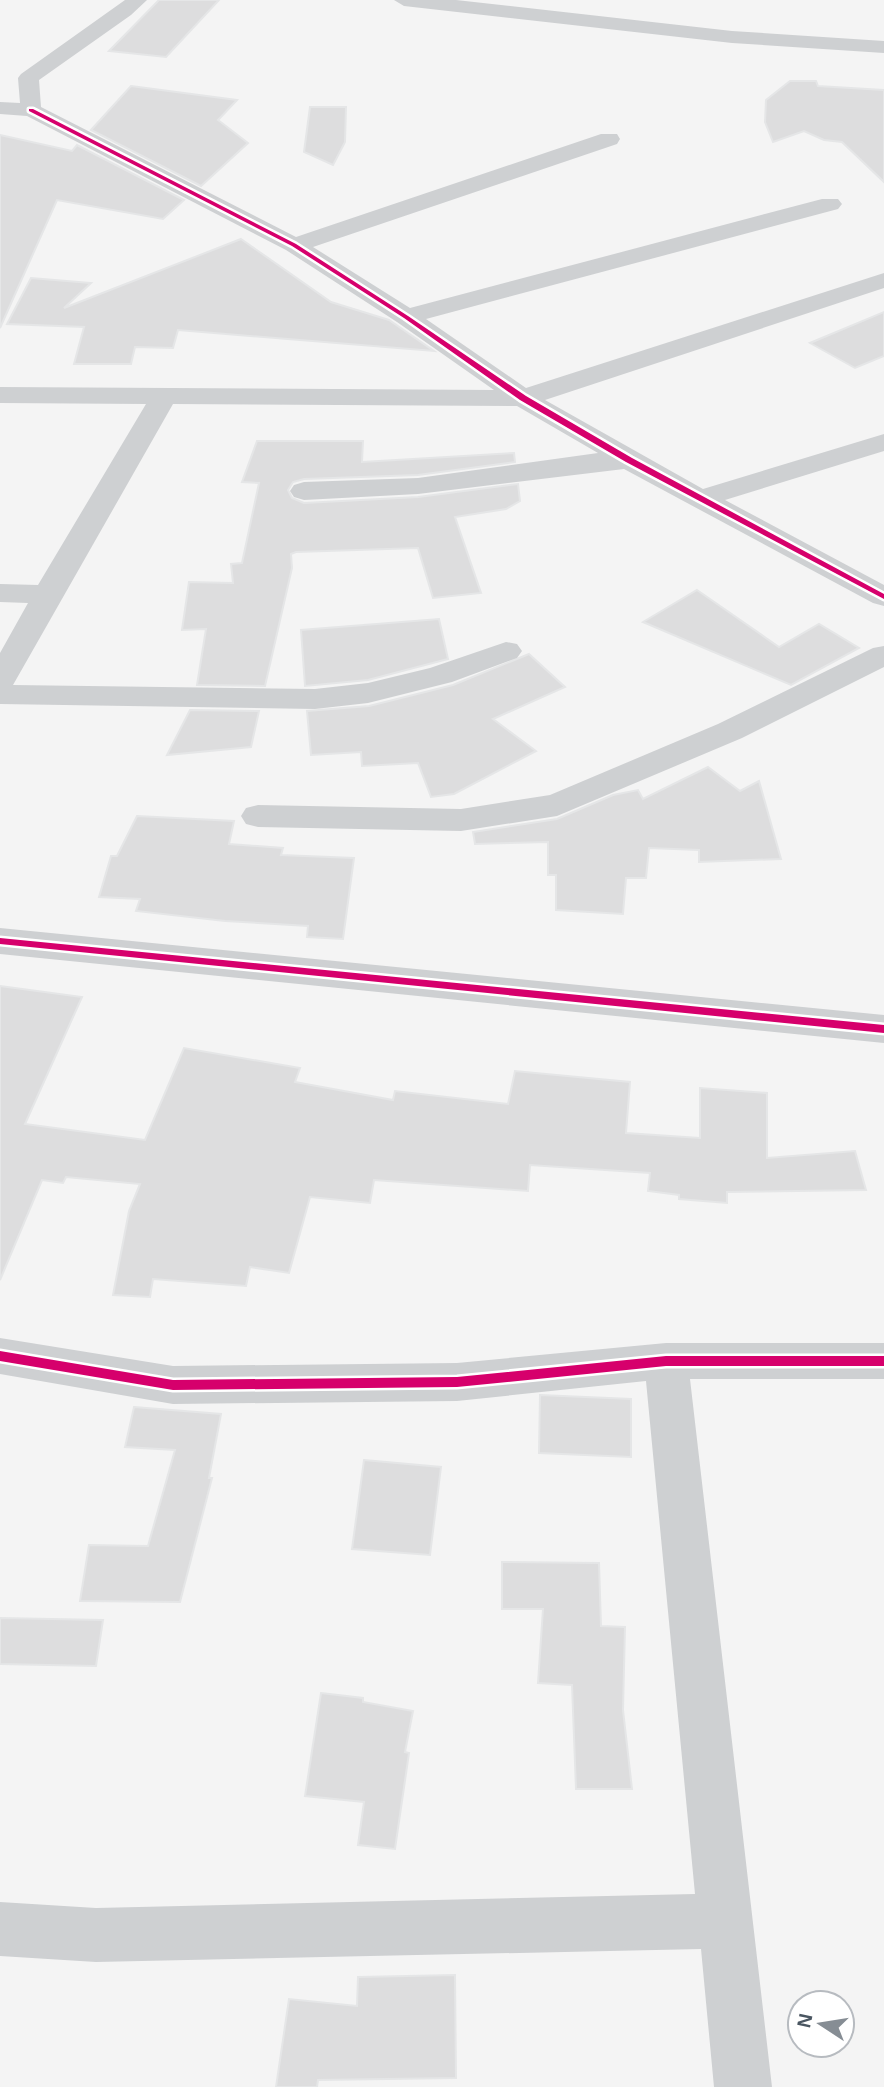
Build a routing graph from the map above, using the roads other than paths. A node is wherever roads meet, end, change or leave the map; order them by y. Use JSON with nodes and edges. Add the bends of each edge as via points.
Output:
{"nodes":[{"id":1,"x":137,"y":0,"type":"edge"},
{"id":2,"x":404,"y":0,"type":"edge"},
{"id":3,"x":884,"y":47,"type":"edge"},
{"id":4,"x":0,"y":108,"type":"edge"},
{"id":5,"x":31,"y":110,"type":"junction"},
{"id":6,"x":609,"y":139,"type":"dead end"},
{"id":7,"x":830,"y":204,"type":"dead end"},
{"id":8,"x":294,"y":245,"type":"junction"},
{"id":9,"x":884,"y":280,"type":"edge"},
{"id":10,"x":406,"y":317,"type":"junction"},
{"id":11,"x":0,"y":395,"type":"edge"},
{"id":12,"x":163,"y":398,"type":"junction"},
{"id":13,"x":523,"y":398,"type":"junction"},
{"id":14,"x":884,"y":442,"type":"edge"},
{"id":15,"x":629,"y":460,"type":"junction"},
{"id":16,"x":304,"y":491,"type":"dead end"},
{"id":17,"x":699,"y":499,"type":"junction"},
{"id":18,"x":0,"y":593,"type":"edge"},
{"id":19,"x":48,"y":594,"type":"junction"},
{"id":20,"x":884,"y":597,"type":"edge"},
{"id":21,"x":506,"y":651,"type":"dead end"},
{"id":22,"x":884,"y":656,"type":"edge"},
{"id":23,"x":0,"y":681,"type":"edge"},
{"id":24,"x":0,"y":694,"type":"edge"},
{"id":25,"x":258,"y":816,"type":"dead end"},
{"id":26,"x":0,"y":941,"type":"edge"},
{"id":27,"x":884,"y":1029,"type":"edge"},
{"id":28,"x":0,"y":1356,"type":"edge"},
{"id":29,"x":666,"y":1360,"type":"junction"},
{"id":30,"x":884,"y":1361,"type":"edge"},
{"id":31,"x":725,"y":1922,"type":"junction"},
{"id":32,"x":0,"y":1929,"type":"edge"},
{"id":33,"x":743,"y":2087,"type":"edge"}],
"edges":[{"from":1,"to":5,"type":"street","via":[[28,78]]},
{"from":2,"to":3,"type":"street","via":[[732,37]]},
{"from":4,"to":5,"type":"street"},
{"from":5,"to":8,"type":"street"},
{"from":6,"to":8,"type":"street"},
{"from":7,"to":10,"type":"street"},
{"from":8,"to":10,"type":"street"},
{"from":9,"to":13,"type":"street"},
{"from":10,"to":13,"type":"street"},
{"from":11,"to":12,"type":"street"},
{"from":12,"to":13,"type":"street"},
{"from":12,"to":19,"type":"street"},
{"from":13,"to":15,"type":"street"},
{"from":14,"to":17,"type":"street"},
{"from":15,"to":16,"type":"street","via":[[418,486]]},
{"from":15,"to":17,"type":"street"},
{"from":17,"to":20,"type":"street"},
{"from":18,"to":19,"type":"street"},
{"from":19,"to":23,"type":"street"},
{"from":21,"to":24,"type":"street","via":[[442,675],[368,693],[315,699]]},
{"from":22,"to":25,"type":"street","via":[[730,731],[557,805],[461,820]]},
{"from":26,"to":27,"type":"street"},
{"from":28,"to":29,"type":"street","via":[[173,1385],[457,1381]]},
{"from":29,"to":30,"type":"street"},
{"from":29,"to":31,"type":"street"},
{"from":31,"to":32,"type":"street","via":[[96,1935]]},
{"from":31,"to":33,"type":"street"}]}
